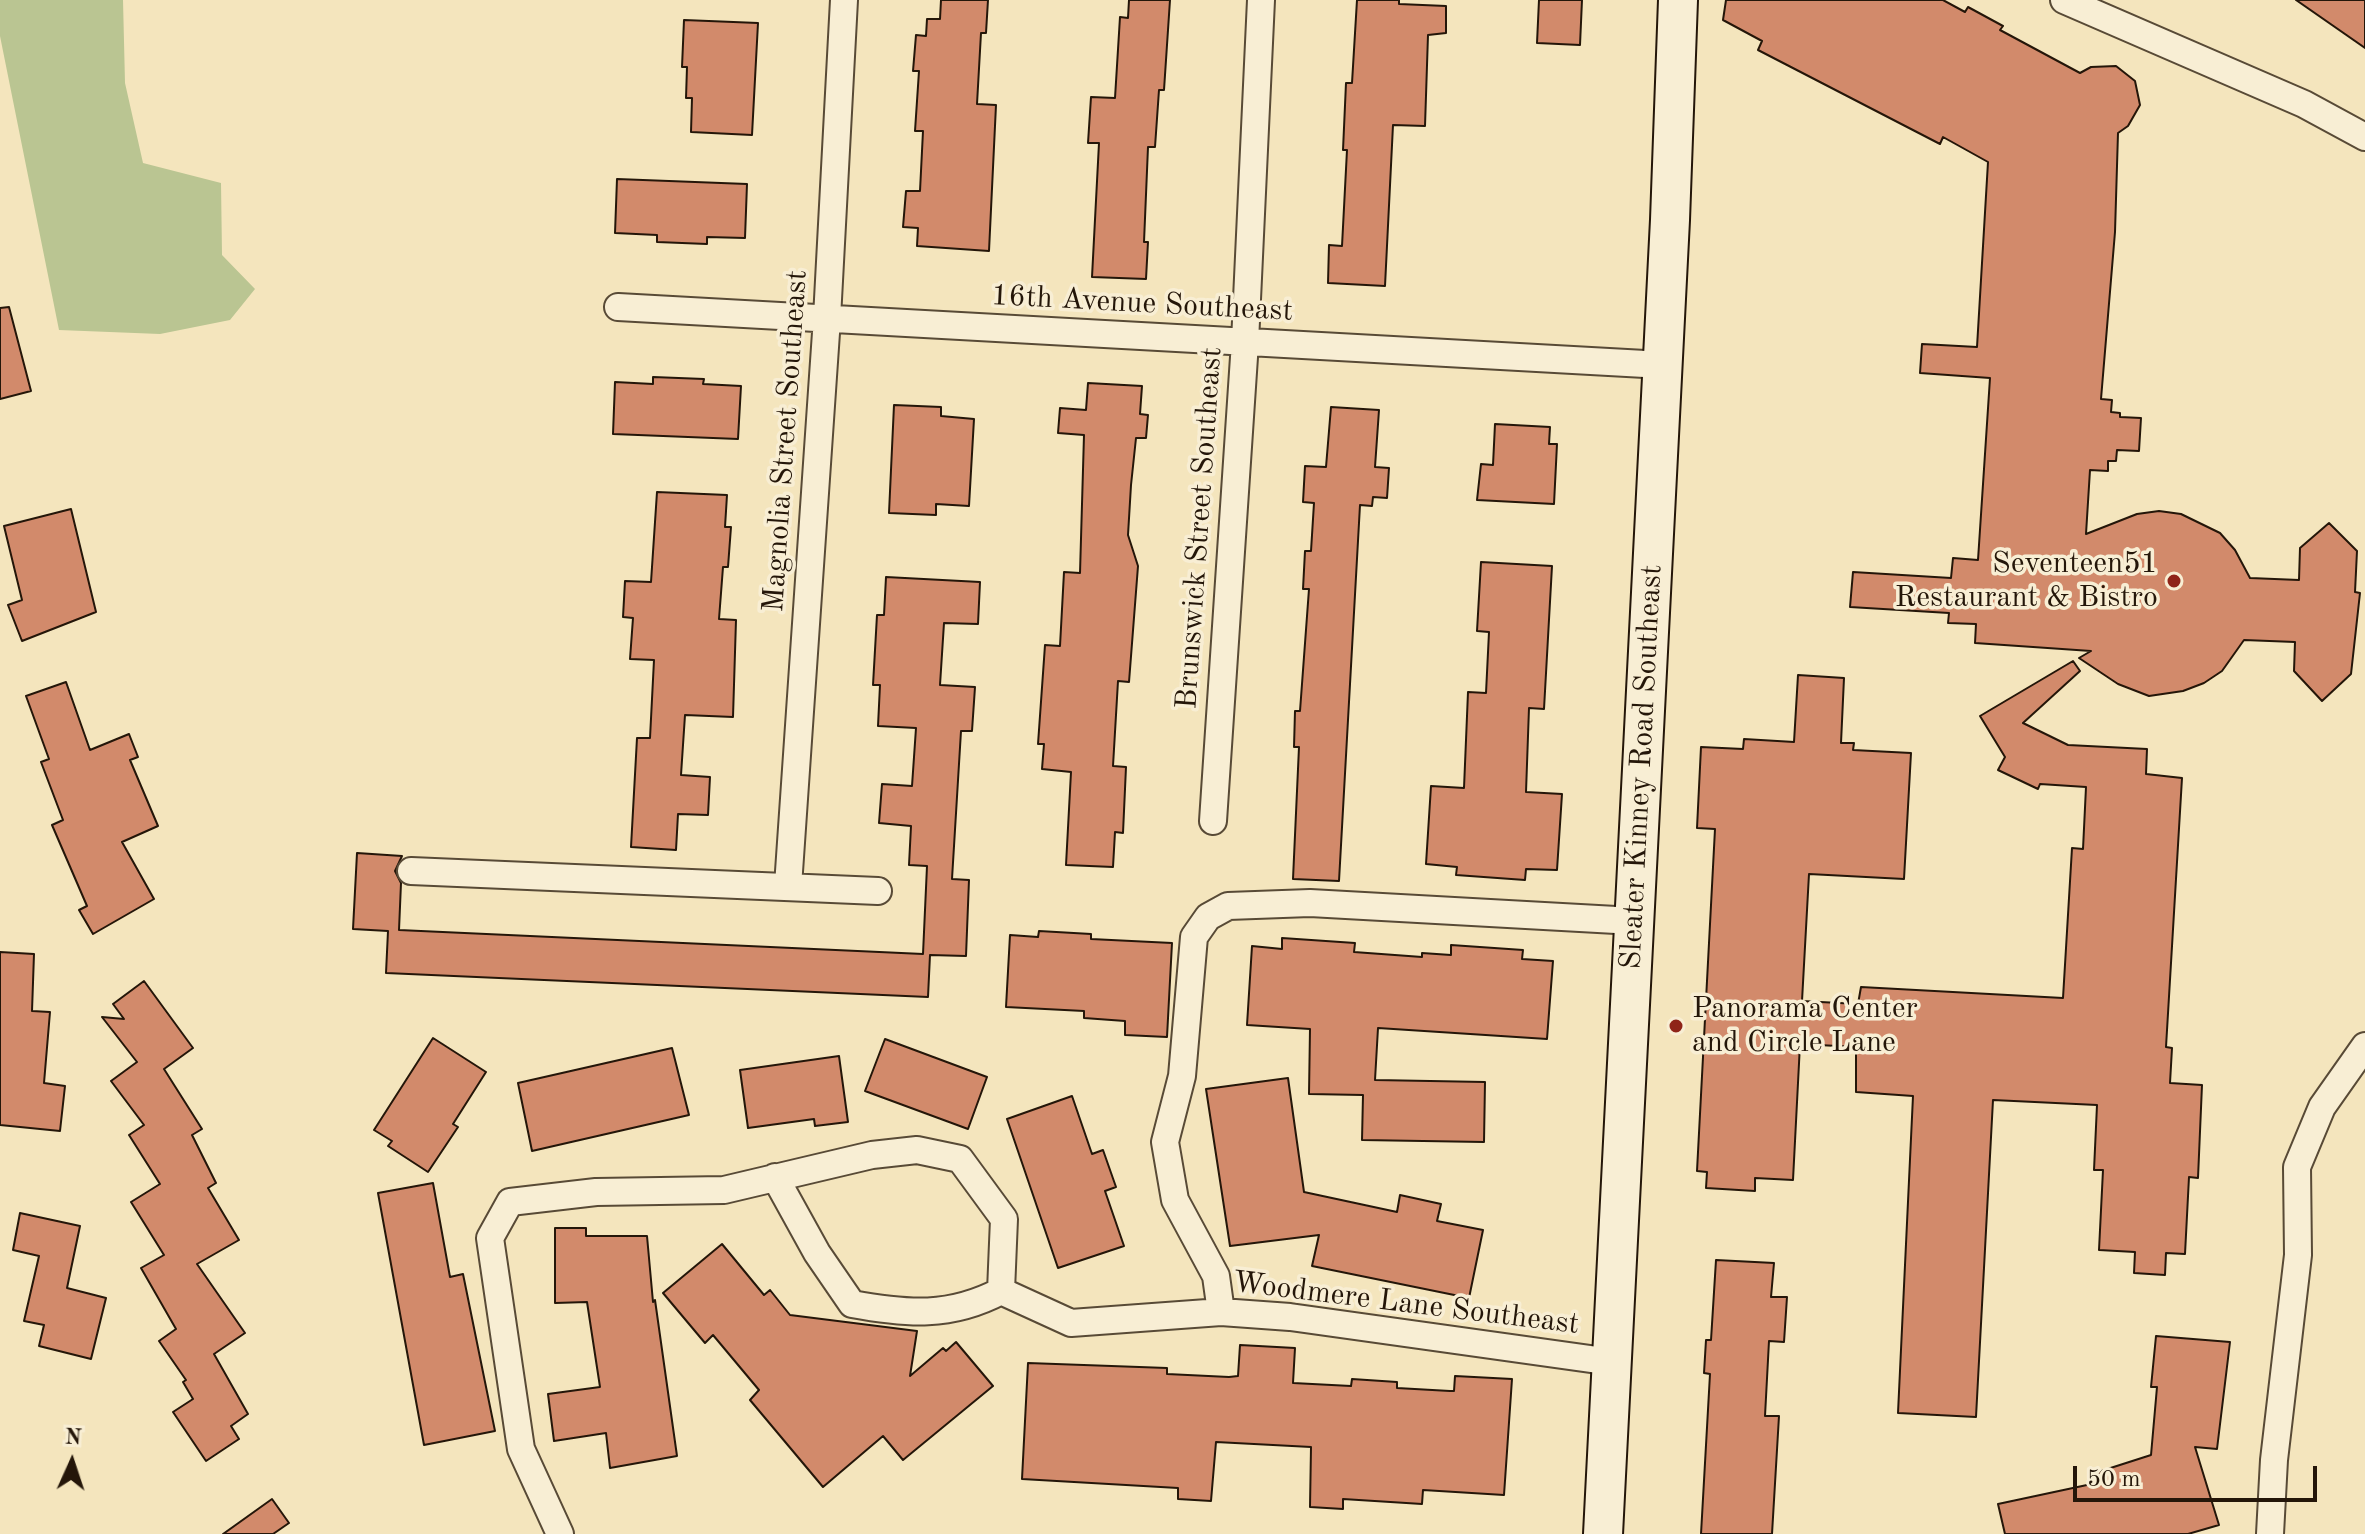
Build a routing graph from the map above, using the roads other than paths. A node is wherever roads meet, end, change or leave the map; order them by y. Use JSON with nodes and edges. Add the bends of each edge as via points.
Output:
{"nodes":[{"id":1,"x":844,"y":0,"type":"edge"},
{"id":2,"x":1261,"y":0,"type":"edge"},
{"id":3,"x":1678,"y":0,"type":"edge"},
{"id":4,"x":2064,"y":0,"type":"edge"},
{"id":5,"x":2365,"y":137,"type":"edge"},
{"id":6,"x":618,"y":307,"type":"dead end"},
{"id":7,"x":827,"y":318,"type":"junction"},
{"id":8,"x":1245,"y":342,"type":"junction"},
{"id":9,"x":1663,"y":365,"type":"junction"},
{"id":10,"x":1213,"y":821,"type":"dead end"},
{"id":11,"x":411,"y":871,"type":"dead end"},
{"id":12,"x":788,"y":886,"type":"junction"},
{"id":13,"x":878,"y":891,"type":"dead end"},
{"id":14,"x":1634,"y":921,"type":"junction"},
{"id":15,"x":2365,"y":1046,"type":"edge"},
{"id":16,"x":775,"y":1177,"type":"junction"},
{"id":17,"x":1001,"y":1291,"type":"junction"},
{"id":18,"x":1221,"y":1312,"type":"junction"},
{"id":19,"x":1612,"y":1362,"type":"junction"},
{"id":20,"x":560,"y":1534,"type":"edge"},
{"id":21,"x":1603,"y":1534,"type":"edge"},
{"id":22,"x":2270,"y":1534,"type":"edge"}],
"edges":[{"from":1,"to":7,"type":"street","name":"Magnolia Street Southeast"},
{"from":2,"to":8,"type":"street","name":"Brunswick Street Southeast"},
{"from":3,"to":9,"type":"street","name":"Sleater Kinney Road Southeast"},
{"from":4,"to":5,"type":"street","via":[[2290,98]]},
{"from":6,"to":7,"type":"street","name":"16th Avenue Southeast"},
{"from":7,"to":8,"type":"street","name":"16th Avenue Southeast"},
{"from":7,"to":12,"type":"street","name":"Magnolia Street Southeast"},
{"from":8,"to":9,"type":"street","name":"16th Avenue Southeast"},
{"from":8,"to":10,"type":"street","name":"Brunswick Street Southeast"},
{"from":9,"to":14,"type":"street","name":"Sleater Kinney Road Southeast"},
{"from":11,"to":12,"type":"street"},
{"from":12,"to":13,"type":"street"},
{"from":14,"to":18,"type":"street","via":[[1296,903],[1228,906],[1208,917],[1194,937],[1182,1076],[1165,1142],[1175,1200],[1216,1276]]},
{"from":14,"to":19,"type":"street","name":"Sleater Kinney Road Southeast"},
{"from":15,"to":22,"type":"street","via":[[2322,1107],[2297,1167],[2298,1255]]},
{"from":16,"to":17,"type":"street","via":[[852,1304],[902,1313],[971,1306]]},
{"from":16,"to":17,"type":"street","via":[[917,1150],[960,1159],[1004,1219]]},
{"from":16,"to":20,"type":"street","via":[[724,1190],[596,1192],[510,1202],[490,1238],[521,1449]]},
{"from":17,"to":18,"type":"street","name":"Woodmere Lane Southeast","via":[[1071,1323]]},
{"from":18,"to":19,"type":"street","name":"Woodmere Lane Southeast"},
{"from":19,"to":21,"type":"street","name":"Sleater Kinney Road Southeast"}]}
